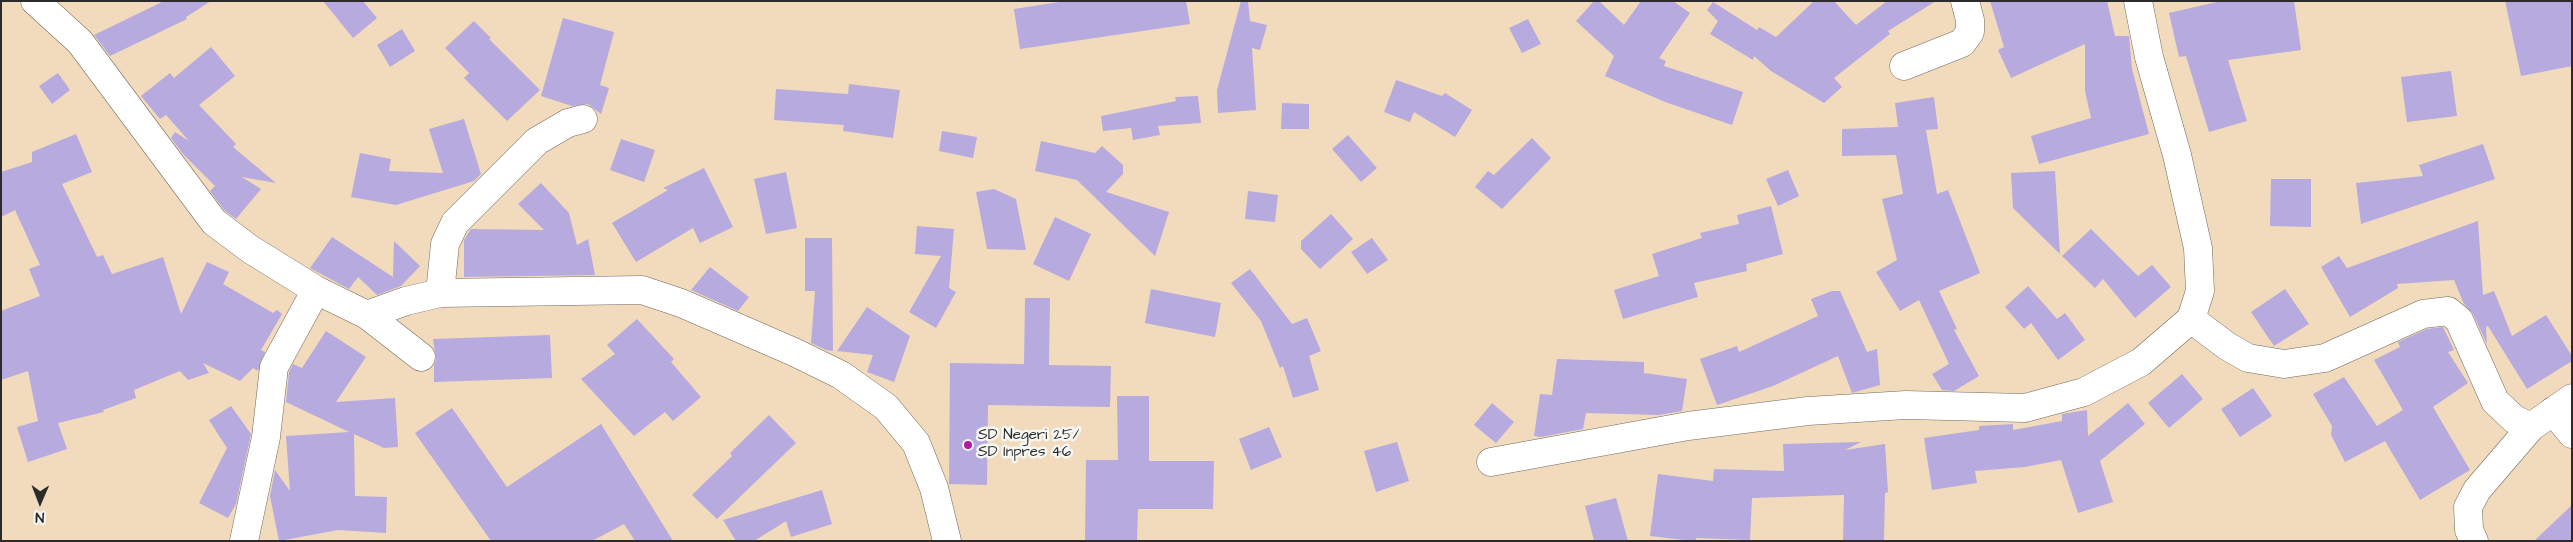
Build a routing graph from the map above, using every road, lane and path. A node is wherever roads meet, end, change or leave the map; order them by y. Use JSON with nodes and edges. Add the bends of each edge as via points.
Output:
{"nodes":[{"id":1,"x":35,"y":1,"type":"edge"},
{"id":2,"x":1965,"y":1,"type":"edge"},
{"id":3,"x":2138,"y":1,"type":"edge"},
{"id":4,"x":1904,"y":66,"type":"dead end"},
{"id":5,"x":583,"y":119,"type":"dead end"},
{"id":6,"x":316,"y":290,"type":"junction"},
{"id":7,"x":440,"y":293,"type":"junction"},
{"id":8,"x":367,"y":315,"type":"junction"},
{"id":9,"x":2191,"y":319,"type":"junction"},
{"id":10,"x":421,"y":357,"type":"dead end"},
{"id":11,"x":2563,"y":405,"type":"edge"},
{"id":12,"x":2532,"y":427,"type":"junction"},
{"id":13,"x":2572,"y":434,"type":"edge"},
{"id":14,"x":1490,"y":462,"type":"dead end"},
{"id":15,"x":244,"y":541,"type":"edge"},
{"id":16,"x":947,"y":541,"type":"edge"},
{"id":17,"x":2474,"y":541,"type":"edge"}],
"edges":[{"from":1,"to":6,"type":"street","via":[[80,42],[214,222]]},
{"from":2,"to":4,"type":"street","via":[[1970,32],[1962,43]]},
{"from":3,"to":9,"type":"street","via":[[2149,57],[2177,155],[2198,248],[2200,291]]},
{"from":5,"to":7,"type":"street","via":[[568,123],[537,141],[455,223],[445,244]]},
{"from":6,"to":8,"type":"street"},
{"from":6,"to":15,"type":"street","via":[[274,367],[266,437]]},
{"from":7,"to":8,"type":"street"},
{"from":7,"to":16,"type":"street","via":[[642,290],[681,303],[794,352],[841,375],[886,407],[916,443],[934,488]]},
{"from":8,"to":10,"type":"street"},
{"from":9,"to":12,"type":"street","via":[[2226,346],[2248,358],[2284,364],[2324,358],[2424,314],[2448,311],[2459,320],[2495,402],[2514,419]]},
{"from":9,"to":14,"type":"street","via":[[2141,362],[2084,392],[2026,408],[1906,405],[1808,411],[1688,426]]},
{"from":11,"to":12,"type":"street"},
{"from":11,"to":13,"type":"street"},
{"from":12,"to":17,"type":"street","via":[[2476,490],[2468,507]]}]}
